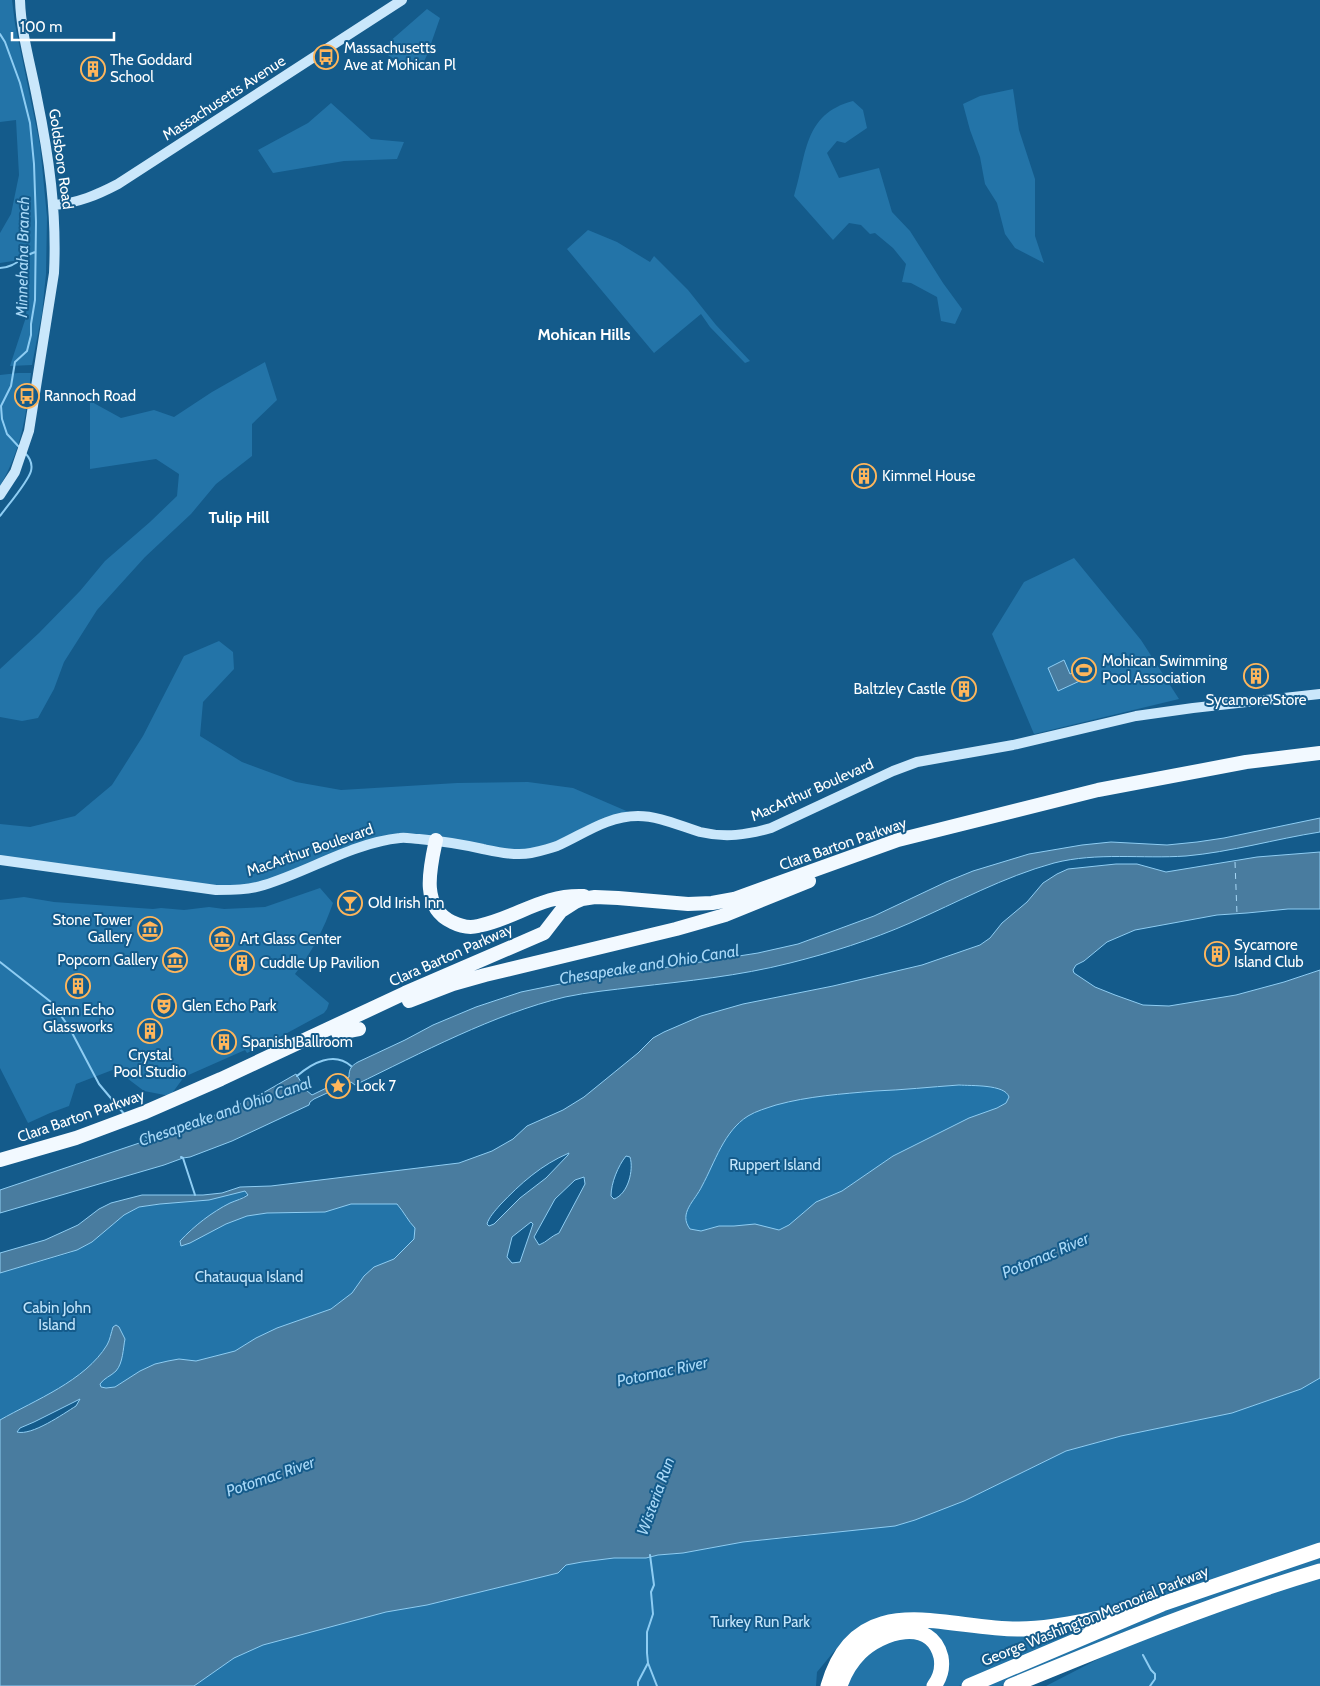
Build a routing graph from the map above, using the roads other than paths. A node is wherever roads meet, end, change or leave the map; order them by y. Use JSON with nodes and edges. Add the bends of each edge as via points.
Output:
{"nodes":[{"id":1,"x":20,"y":0,"type":"edge"},
{"id":2,"x":402,"y":0,"type":"edge"},
{"id":3,"x":54,"y":204,"type":"junction"},
{"id":4,"x":0,"y":495,"type":"edge"},
{"id":5,"x":1320,"y":694,"type":"edge"},
{"id":6,"x":1320,"y":753,"type":"edge"},
{"id":7,"x":921,"y":836,"type":"junction"},
{"id":8,"x":436,"y":840,"type":"junction"},
{"id":9,"x":0,"y":860,"type":"edge"},
{"id":10,"x":595,"y":897,"type":"junction"},
{"id":11,"x":667,"y":903,"type":"junction"},
{"id":12,"x":519,"y":912,"type":"junction"},
{"id":13,"x":676,"y":929,"type":"junction"},
{"id":14,"x":534,"y":937,"type":"junction"},
{"id":15,"x":453,"y":984,"type":"junction"},
{"id":16,"x":404,"y":1010,"type":"dead end"},
{"id":17,"x":359,"y":1029,"type":"dead end"},
{"id":18,"x":338,"y":1033,"type":"junction"},
{"id":19,"x":0,"y":1160,"type":"edge"},
{"id":20,"x":0,"y":1169,"type":"edge"},
{"id":21,"x":1320,"y":1550,"type":"edge"},
{"id":22,"x":1320,"y":1571,"type":"edge"},
{"id":23,"x":1143,"y":1612,"type":"junction"},
{"id":24,"x":1111,"y":1646,"type":"junction"},
{"id":25,"x":828,"y":1686,"type":"edge"},
{"id":26,"x":840,"y":1686,"type":"edge"},
{"id":27,"x":934,"y":1686,"type":"edge"},
{"id":28,"x":969,"y":1686,"type":"edge"},
{"id":29,"x":1011,"y":1686,"type":"edge"},
{"id":30,"x":1037,"y":1686,"type":"edge"}],
"edges":[{"from":1,"to":3,"type":"main road","name":"Goldsboro Road","via":[[47,144]]},
{"from":2,"to":3,"type":"main road","name":"Massachusetts Avenue","via":[[118,184],[91,198],[70,204]]},
{"from":3,"to":4,"type":"main road","name":"Goldsboro Road","via":[[54,273],[29,431],[15,472]]},
{"from":5,"to":8,"type":"main road","name":"MacArthur Boulevard","via":[[1136,716],[1014,745],[917,762],[771,828],[752,833],[701,832],[638,816],[601,824],[556,847],[529,853],[501,852]]},
{"from":6,"to":7,"type":"highway","name":"Clara Barton Parkway","via":[[1246,762],[1098,790]]},
{"from":7,"to":11,"type":"highway","name":"Clara Barton Parkway","via":[[898,840],[734,899],[712,903]]},
{"from":7,"to":13,"type":"highway","name":"Clara Barton Parkway","via":[[725,916]]},
{"from":8,"to":9,"type":"main road","name":"MacArthur Boulevard","via":[[401,838],[371,844],[263,885],[233,890]]},
{"from":8,"to":12,"type":"highway","via":[[429,887],[434,905],[443,916],[457,924],[478,926]]},
{"from":10,"to":11,"type":"highway","name":"Clara Barton Parkway"},
{"from":10,"to":12,"type":"highway","via":[[553,898]]},
{"from":10,"to":14,"type":"highway","name":"Clara Barton Parkway","via":[[568,906],[544,933]]},
{"from":11,"to":13,"type":"highway","via":[[690,913],[687,923]]},
{"from":12,"to":14,"type":"highway","via":[[533,909],[542,915],[543,923]]},
{"from":13,"to":15,"type":"highway","name":"Clara Barton Parkway"},
{"from":14,"to":19,"type":"highway","name":"Clara Barton Parkway","via":[[143,1113],[62,1143]]},
{"from":15,"to":16,"type":"highway"},
{"from":15,"to":18,"type":"highway","name":"Clara Barton Parkway"},
{"from":17,"to":18,"type":"highway"},
{"from":18,"to":20,"type":"highway","name":"Clara Barton Parkway","via":[[165,1112],[78,1146]]},
{"from":21,"to":23,"type":"highway","name":"George Washington Memorial Parkway"},
{"from":22,"to":24,"type":"highway","via":[[1254,1592]]},
{"from":23,"to":25,"type":"highway","via":[[1037,1629],[995,1628],[923,1619],[896,1620],[874,1626],[853,1641],[838,1661]]},
{"from":23,"to":28,"type":"highway","name":"George Washington Memorial Parkway"},
{"from":24,"to":29,"type":"highway"},
{"from":24,"to":30,"type":"highway"},
{"from":26,"to":27,"type":"highway","via":[[853,1661],[869,1646],[889,1635],[910,1631],[931,1640],[940,1653],[940,1676]]}]}
